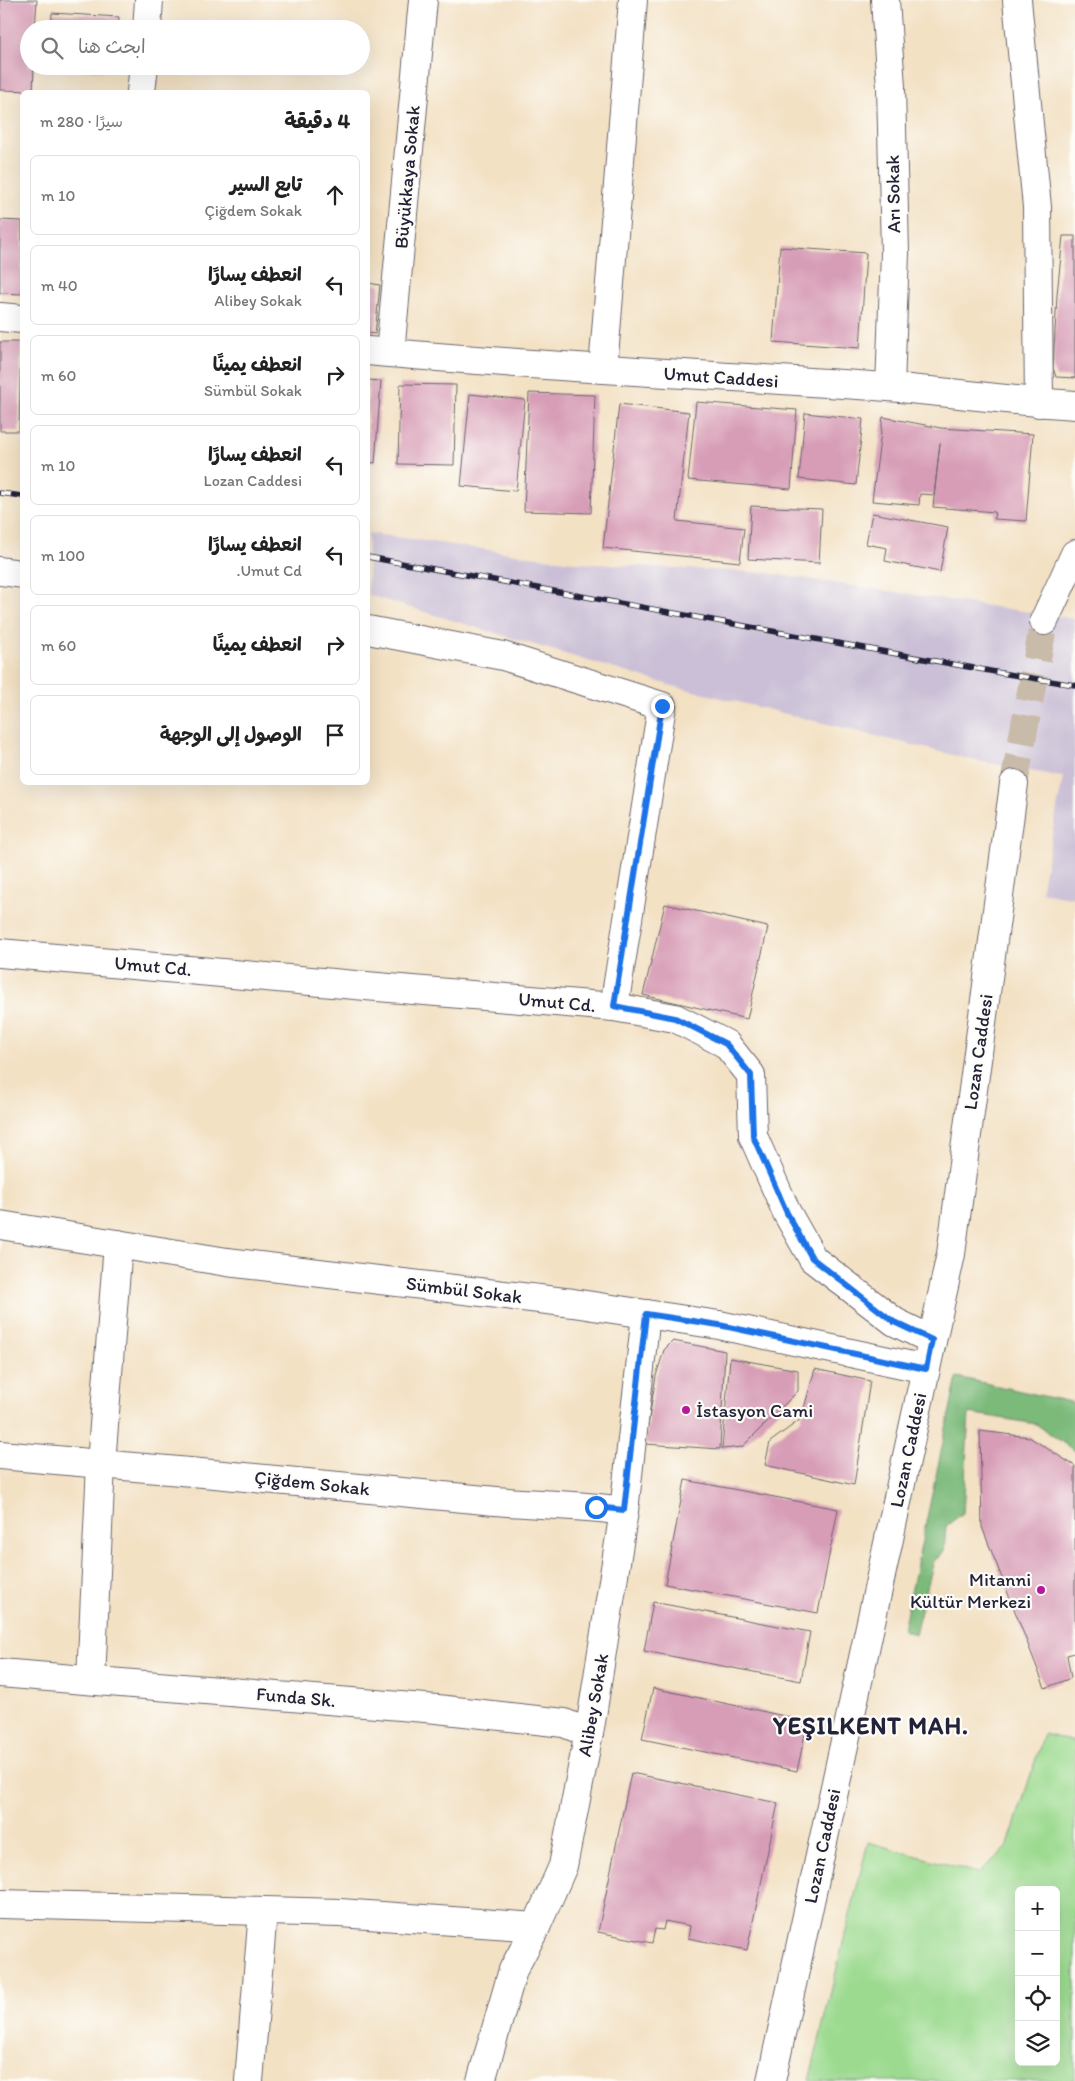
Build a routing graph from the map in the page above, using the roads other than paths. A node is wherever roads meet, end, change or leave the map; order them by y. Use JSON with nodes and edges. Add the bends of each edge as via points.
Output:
{"nodes":[{"id":1,"x":149,"y":0,"type":"edge"},
{"id":2,"x":423,"y":0,"type":"edge"},
{"id":3,"x":632,"y":0,"type":"edge"},
{"id":4,"x":885,"y":0,"type":"edge"},
{"id":5,"x":1016,"y":0,"type":"edge"},
{"id":6,"x":148,"y":20,"type":"edge"},
{"id":7,"x":143,"y":75,"type":"edge"},
{"id":8,"x":142,"y":90,"type":"edge"},
{"id":9,"x":0,"y":317,"type":"edge"},
{"id":10,"x":20,"y":319,"type":"edge"},
{"id":11,"x":379,"y":352,"type":"edge"},
{"id":12,"x":603,"y":369,"type":"junction"},
{"id":13,"x":890,"y":388,"type":"junction"},
{"id":14,"x":1039,"y":403,"type":"junction"},
{"id":15,"x":1075,"y":405,"type":"edge"},
{"id":16,"x":1075,"y":554,"type":"edge"},
{"id":17,"x":0,"y":571,"type":"edge"},
{"id":18,"x":20,"y":574,"type":"edge"},
{"id":19,"x":1044,"y":621,"type":"tunnel mouth"},
{"id":20,"x":370,"y":630,"type":"edge"},
{"id":21,"x":1014,"y":784,"type":"tunnel mouth"},
{"id":22,"x":0,"y":953,"type":"edge"},
{"id":23,"x":614,"y":1006,"type":"junction"},
{"id":24,"x":0,"y":1225,"type":"edge"},
{"id":25,"x":118,"y":1244,"type":"junction"},
{"id":26,"x":646,"y":1314,"type":"junction"},
{"id":27,"x":932,"y":1340,"type":"junction"},
{"id":28,"x":926,"y":1369,"type":"junction"},
{"id":29,"x":0,"y":1455,"type":"edge"},
{"id":30,"x":101,"y":1464,"type":"junction"},
{"id":31,"x":624,"y":1510,"type":"junction"},
{"id":32,"x":0,"y":1673,"type":"edge"},
{"id":33,"x":91,"y":1680,"type":"junction"},
{"id":34,"x":589,"y":1733,"type":"junction"},
{"id":35,"x":0,"y":1904,"type":"edge"},
{"id":36,"x":263,"y":1911,"type":"junction"},
{"id":37,"x":536,"y":1927,"type":"junction"},
{"id":38,"x":249,"y":2081,"type":"edge"},
{"id":39,"x":481,"y":2081,"type":"edge"},
{"id":40,"x":771,"y":2081,"type":"edge"}],
"edges":[{"from":1,"to":6,"type":"street"},
{"from":2,"to":11,"type":"street","name":"Büyükkaya Sokak"},
{"from":3,"to":12,"type":"street"},
{"from":4,"to":13,"type":"street","name":"Arı Sokak","via":[[891,87],[894,253]]},
{"from":5,"to":14,"type":"street","via":[[1036,206]]},
{"from":7,"to":8,"type":"street"},
{"from":9,"to":10,"type":"street"},
{"from":11,"to":12,"type":"street","name":"Umut Caddesi"},
{"from":12,"to":13,"type":"street","name":"Umut Caddesi"},
{"from":13,"to":14,"type":"street","name":"Umut Caddesi"},
{"from":14,"to":15,"type":"street","name":"Umut Caddesi"},
{"from":16,"to":19,"type":"street"},
{"from":17,"to":18,"type":"street"},
{"from":20,"to":23,"type":"street","via":[[503,656],[662,706]]},
{"from":21,"to":27,"type":"street","name":"Lozan Caddesi","via":[[951,1254]]},
{"from":22,"to":23,"type":"street","name":"Umut Cd."},
{"from":23,"to":27,"type":"street","name":"Umut Cd.","via":[[675,1018],[726,1044],[751,1075],[753,1136],[787,1213],[812,1258],[894,1322]]},
{"from":24,"to":25,"type":"street","name":"Sümbül Sokak"},
{"from":25,"to":26,"type":"street","name":"Sümbül Sokak","via":[[227,1262],[573,1302]]},
{"from":25,"to":30,"type":"street"},
{"from":26,"to":28,"type":"street","name":"Sümbül Sokak","via":[[719,1325]]},
{"from":26,"to":31,"type":"street","name":"Alibey Sokak"},
{"from":27,"to":28,"type":"street","name":"Lozan Caddesi"},
{"from":28,"to":40,"type":"street","name":"Lozan Caddesi"},
{"from":29,"to":30,"type":"street","name":"Çiğdem Sokak"},
{"from":30,"to":31,"type":"street","name":"Çiğdem Sokak","via":[[532,1505]]},
{"from":30,"to":33,"type":"street"},
{"from":31,"to":34,"type":"street","name":"Alibey Sokak"},
{"from":32,"to":33,"type":"street","name":"Funda Sk."},
{"from":33,"to":34,"type":"street","name":"Funda Sk.","via":[[437,1709],[564,1723]]},
{"from":34,"to":37,"type":"street","name":"Alibey Sokak","via":[[563,1866]]},
{"from":35,"to":36,"type":"street"},
{"from":36,"to":37,"type":"street","via":[[340,1913]]},
{"from":36,"to":38,"type":"street"},
{"from":37,"to":39,"type":"street","name":"Alibey Sokak","via":[[513,1970]]}]}
